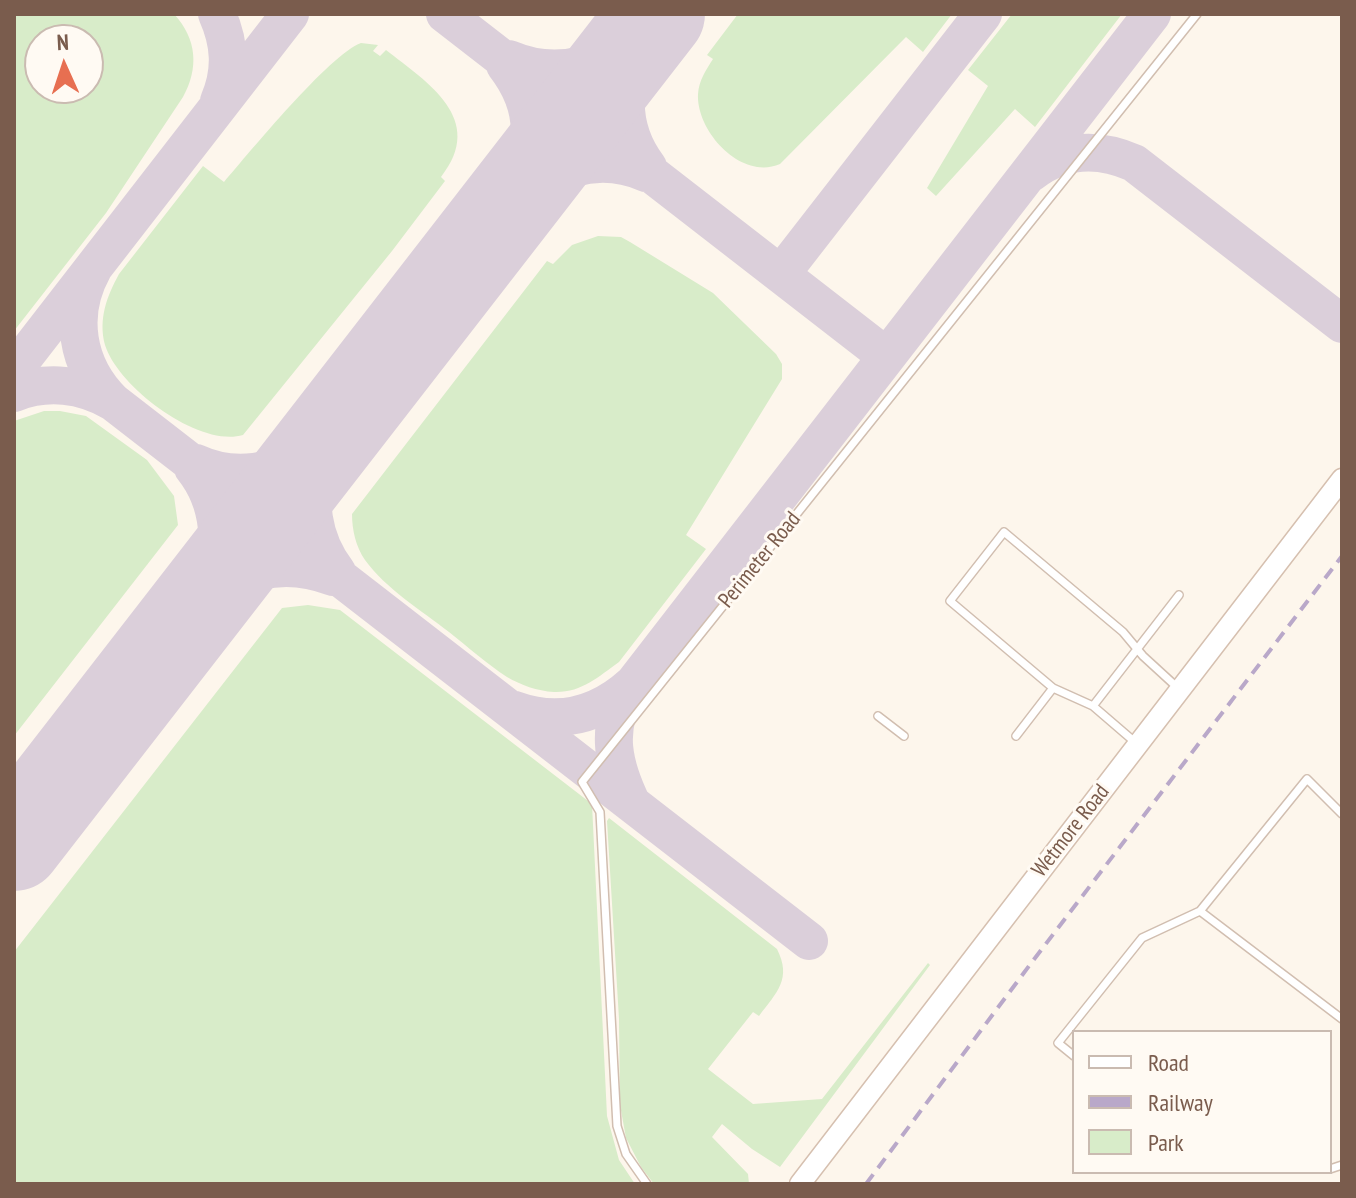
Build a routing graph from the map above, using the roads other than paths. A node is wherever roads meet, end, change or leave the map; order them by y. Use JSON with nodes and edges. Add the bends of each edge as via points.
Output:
{"nodes":[{"id":1,"x":1197,"y":14,"type":"edge"},
{"id":2,"x":1342,"y":479,"type":"edge"},
{"id":3,"x":1179,"y":595,"type":"dead end"},
{"id":4,"x":1136,"y":648,"type":"junction"},
{"id":5,"x":1053,"y":688,"type":"junction"},
{"id":6,"x":1180,"y":690,"type":"junction"},
{"id":7,"x":1093,"y":706,"type":"junction"},
{"id":8,"x":878,"y":716,"type":"dead end"},
{"id":9,"x":904,"y":736,"type":"dead end"},
{"id":10,"x":1016,"y":736,"type":"dead end"},
{"id":11,"x":1138,"y":744,"type":"junction"},
{"id":12,"x":1342,"y":814,"type":"edge"},
{"id":13,"x":1200,"y":911,"type":"junction"},
{"id":14,"x":1342,"y":1019,"type":"edge"},
{"id":15,"x":1072,"y":1054,"type":"edge"},
{"id":16,"x":647,"y":1184,"type":"edge"},
{"id":17,"x":800,"y":1184,"type":"edge"}],
"edges":[{"from":1,"to":16,"type":"lane","name":"Perimeter Road","via":[[582,782],[600,812],[617,1126],[626,1154]]},
{"from":2,"to":6,"type":"main road","name":"Wetmore Road"},
{"from":3,"to":4,"type":"lane"},
{"from":4,"to":5,"type":"lane","via":[[1004,532],[950,601]]},
{"from":4,"to":6,"type":"lane"},
{"from":4,"to":7,"type":"lane"},
{"from":5,"to":7,"type":"lane"},
{"from":5,"to":10,"type":"lane"},
{"from":6,"to":11,"type":"main road","name":"Wetmore Road"},
{"from":7,"to":11,"type":"lane"},
{"from":8,"to":9,"type":"lane"},
{"from":11,"to":17,"type":"main road","name":"Wetmore Road"},
{"from":12,"to":13,"type":"lane","via":[[1307,779]]},
{"from":13,"to":14,"type":"lane"},
{"from":13,"to":15,"type":"lane","via":[[1142,938],[1058,1043]]}]}
